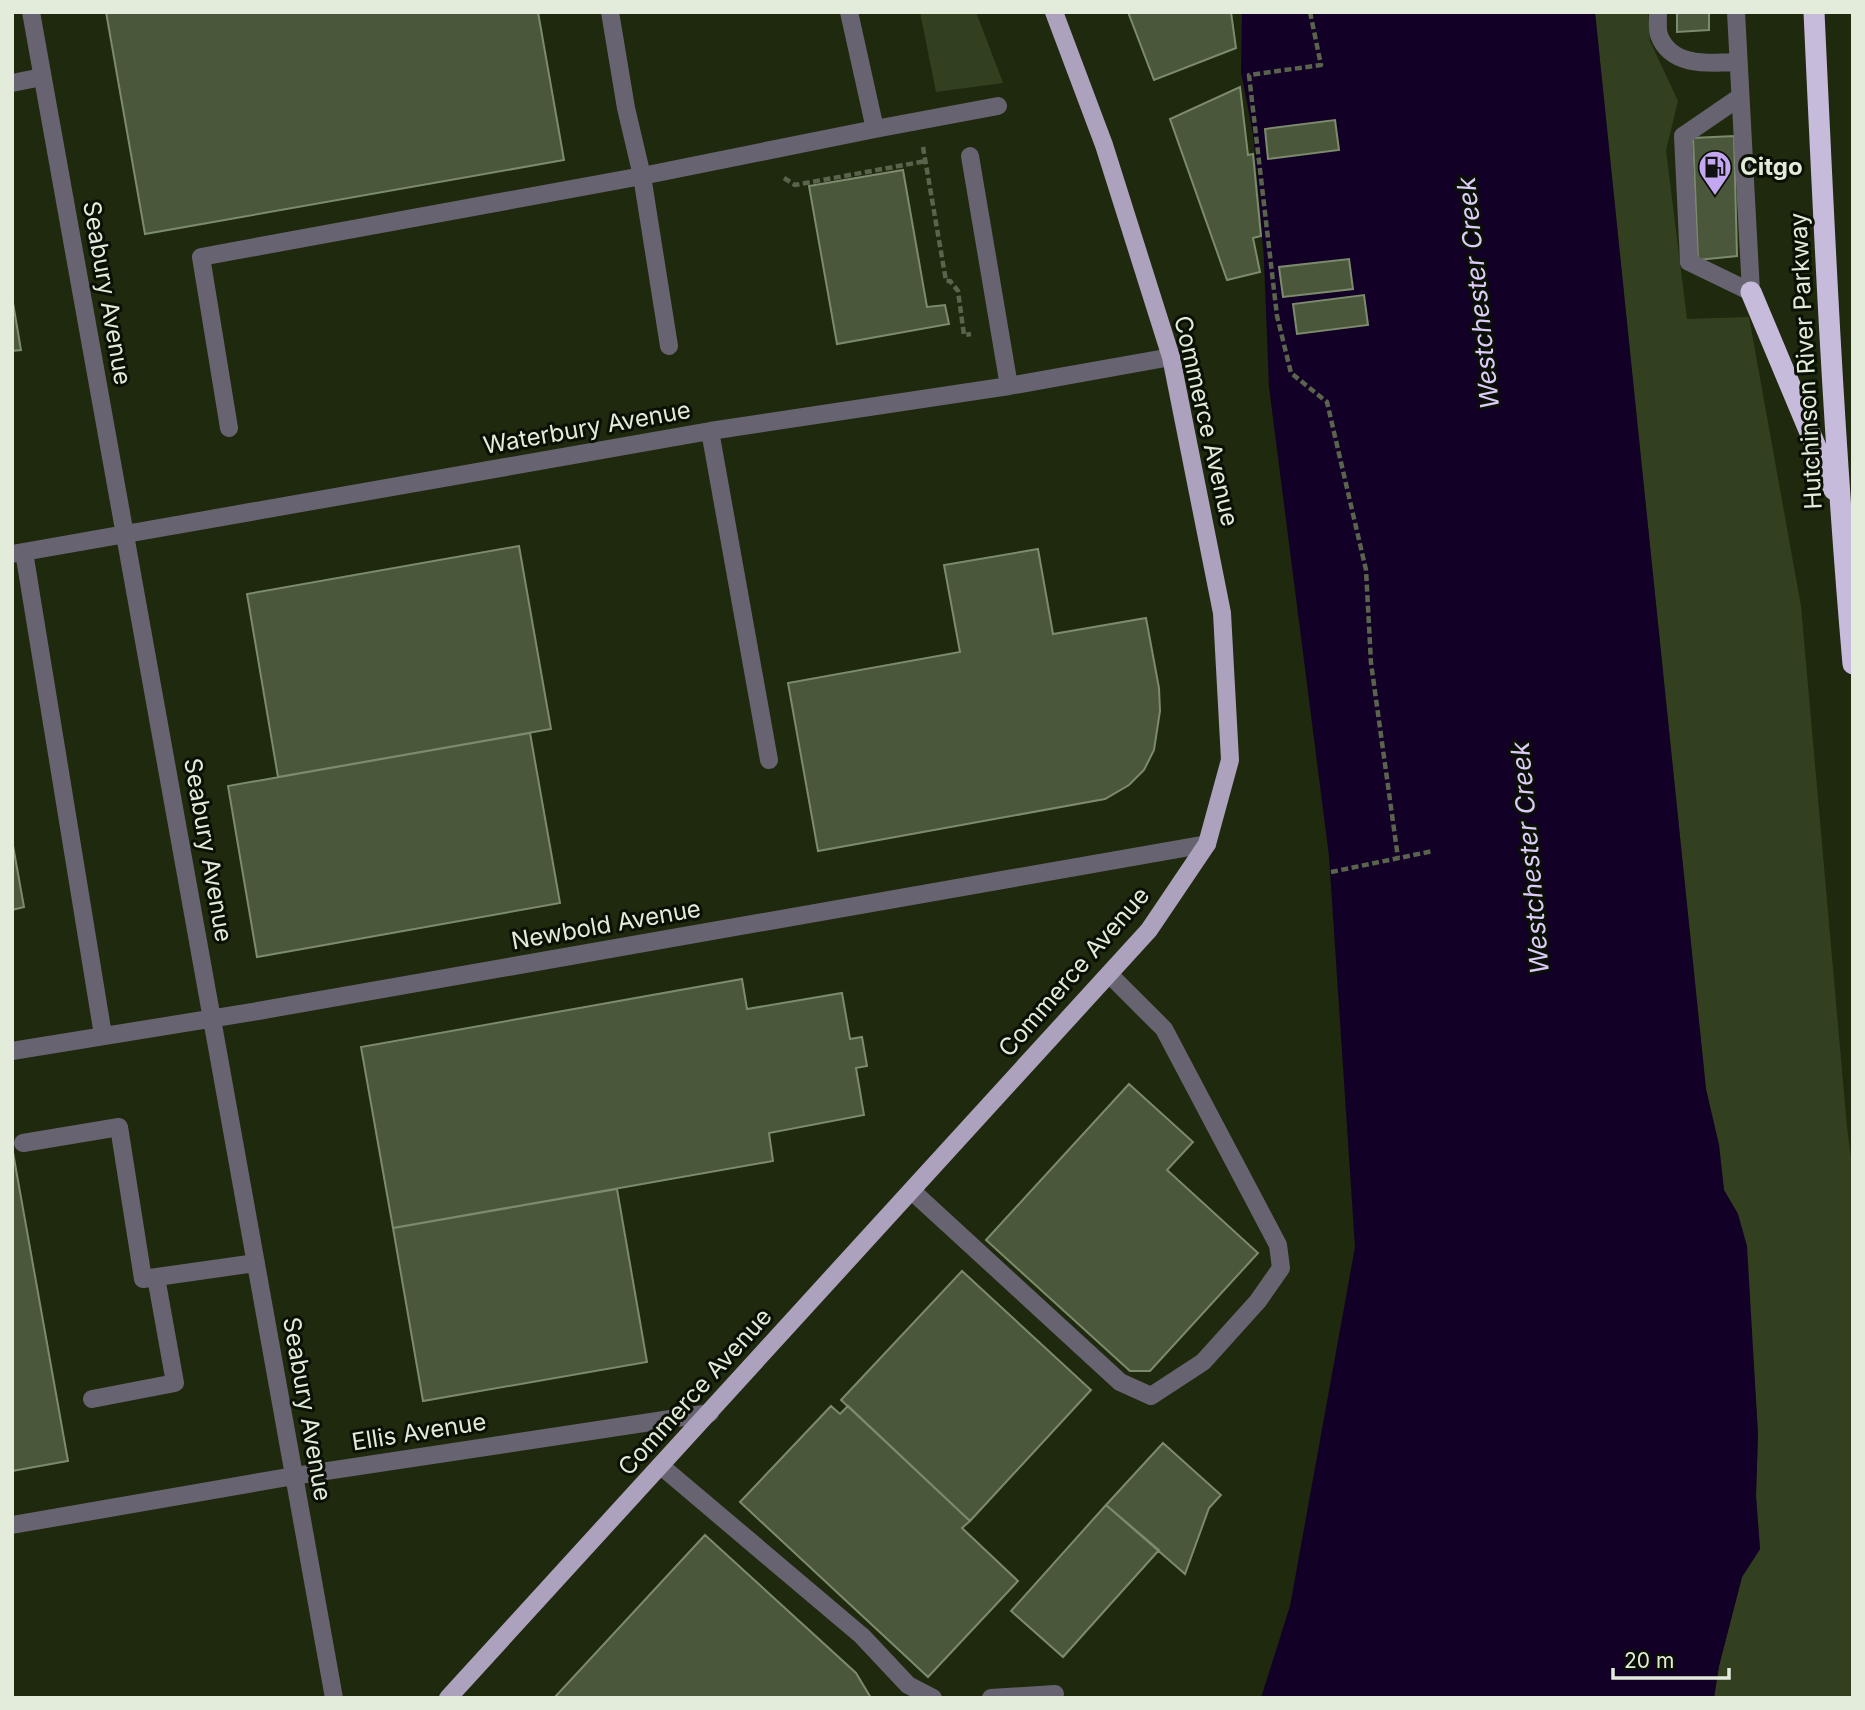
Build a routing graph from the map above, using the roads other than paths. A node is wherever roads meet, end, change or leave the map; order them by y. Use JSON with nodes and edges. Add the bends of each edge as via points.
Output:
{"nodes":[{"id":1,"x":31,"y":12,"type":"edge"},
{"id":2,"x":610,"y":12,"type":"edge"},
{"id":3,"x":849,"y":12,"type":"edge"},
{"id":4,"x":1054,"y":12,"type":"edge"},
{"id":5,"x":1658,"y":12,"type":"edge"},
{"id":6,"x":1736,"y":12,"type":"edge"},
{"id":7,"x":1814,"y":12,"type":"edge"},
{"id":8,"x":1738,"y":62,"type":"junction"},
{"id":9,"x":42,"y":77,"type":"junction"},
{"id":10,"x":12,"y":83,"type":"edge"},
{"id":11,"x":1740,"y":97,"type":"junction"},
{"id":12,"x":998,"y":106,"type":"dead end"},
{"id":13,"x":875,"y":129,"type":"junction"},
{"id":14,"x":970,"y":156,"type":"dead end"},
{"id":15,"x":642,"y":176,"type":"junction"},
{"id":16,"x":1751,"y":292,"type":"junction"},
{"id":17,"x":669,"y":346,"type":"dead end"},
{"id":18,"x":1171,"y":357,"type":"junction"},
{"id":19,"x":1009,"y":386,"type":"junction"},
{"id":20,"x":229,"y":428,"type":"dead end"},
{"id":21,"x":710,"y":431,"type":"junction"},
{"id":22,"x":1840,"y":505,"type":"junction"},
{"id":23,"x":126,"y":534,"type":"junction"},
{"id":24,"x":18,"y":553,"type":"edge"},
{"id":25,"x":1853,"y":664,"type":"edge"},
{"id":26,"x":769,"y":760,"type":"dead end"},
{"id":27,"x":1207,"y":844,"type":"junction"},
{"id":28,"x":1109,"y":974,"type":"junction"},
{"id":29,"x":213,"y":1018,"type":"junction"},
{"id":30,"x":103,"y":1035,"type":"junction"},
{"id":31,"x":12,"y":1051,"type":"edge"},
{"id":32,"x":23,"y":1143,"type":"dead end"},
{"id":33,"x":912,"y":1191,"type":"junction"},
{"id":34,"x":256,"y":1264,"type":"junction"},
{"id":35,"x":156,"y":1277,"type":"junction"},
{"id":36,"x":92,"y":1399,"type":"dead end"},
{"id":37,"x":710,"y":1413,"type":"junction"},
{"id":38,"x":661,"y":1466,"type":"junction"},
{"id":39,"x":294,"y":1476,"type":"junction"},
{"id":40,"x":12,"y":1525,"type":"edge"},
{"id":41,"x":1055,"y":1694,"type":"dead end"},
{"id":42,"x":334,"y":1698,"type":"edge"},
{"id":43,"x":448,"y":1698,"type":"edge"},
{"id":44,"x":933,"y":1698,"type":"edge"},
{"id":45,"x":991,"y":1698,"type":"edge"}],
"edges":[{"from":1,"to":9,"type":"street","name":"Seabury Avenue"},
{"from":2,"to":15,"type":"street","via":[[625,108]]},
{"from":3,"to":13,"type":"street"},
{"from":4,"to":18,"type":"main road","name":"Commerce Avenue","via":[[1104,145]]},
{"from":5,"to":8,"type":"street","via":[[1659,34],[1671,53],[1696,63]]},
{"from":6,"to":8,"type":"street"},
{"from":7,"to":22,"type":"highway","name":"Hutchinson River Parkway"},
{"from":8,"to":11,"type":"street"},
{"from":9,"to":10,"type":"street"},
{"from":9,"to":23,"type":"street","name":"Seabury Avenue"},
{"from":11,"to":16,"type":"street"},
{"from":11,"to":16,"type":"street","via":[[1683,136],[1689,262]]},
{"from":12,"to":13,"type":"street"},
{"from":13,"to":15,"type":"street"},
{"from":14,"to":19,"type":"street"},
{"from":15,"to":17,"type":"street"},
{"from":15,"to":20,"type":"street","via":[[201,257]]},
{"from":16,"to":22,"type":"highway"},
{"from":18,"to":19,"type":"street","name":"Waterbury Avenue"},
{"from":18,"to":27,"type":"main road","name":"Commerce Avenue","via":[[1222,612],[1230,760]]},
{"from":19,"to":21,"type":"street","name":"Waterbury Avenue"},
{"from":21,"to":23,"type":"street","name":"Waterbury Avenue"},
{"from":21,"to":26,"type":"street"},
{"from":22,"to":25,"type":"highway","name":"Hutchinson River Parkway"},
{"from":23,"to":24,"type":"street","name":"Waterbury Avenue"},
{"from":23,"to":29,"type":"street","name":"Seabury Avenue"},
{"from":24,"to":30,"type":"street"},
{"from":27,"to":28,"type":"main road","name":"Commerce Avenue","via":[[1149,930]]},
{"from":27,"to":29,"type":"street","name":"Newbold Avenue"},
{"from":28,"to":33,"type":"main road","name":"Commerce Avenue"},
{"from":28,"to":33,"type":"street","via":[[1164,1029],[1278,1245],[1281,1268],[1203,1362],[1152,1396],[1121,1382]]},
{"from":29,"to":30,"type":"street","name":"Newbold Avenue"},
{"from":29,"to":34,"type":"street","name":"Seabury Avenue"},
{"from":30,"to":31,"type":"street","name":"Newbold Avenue"},
{"from":32,"to":35,"type":"street","via":[[118,1127],[143,1279]]},
{"from":33,"to":37,"type":"main road","name":"Commerce Avenue"},
{"from":34,"to":35,"type":"street"},
{"from":34,"to":39,"type":"street","name":"Seabury Avenue"},
{"from":35,"to":36,"type":"street","via":[[175,1383]]},
{"from":37,"to":38,"type":"main road","name":"Commerce Avenue"},
{"from":37,"to":39,"type":"street","name":"Ellis Avenue"},
{"from":38,"to":43,"type":"main road","name":"Commerce Avenue"},
{"from":38,"to":44,"type":"street","via":[[862,1636],[908,1685]]},
{"from":39,"to":40,"type":"street","name":"Ellis Avenue"},
{"from":39,"to":42,"type":"street","name":"Seabury Avenue"},
{"from":41,"to":45,"type":"street"}]}
